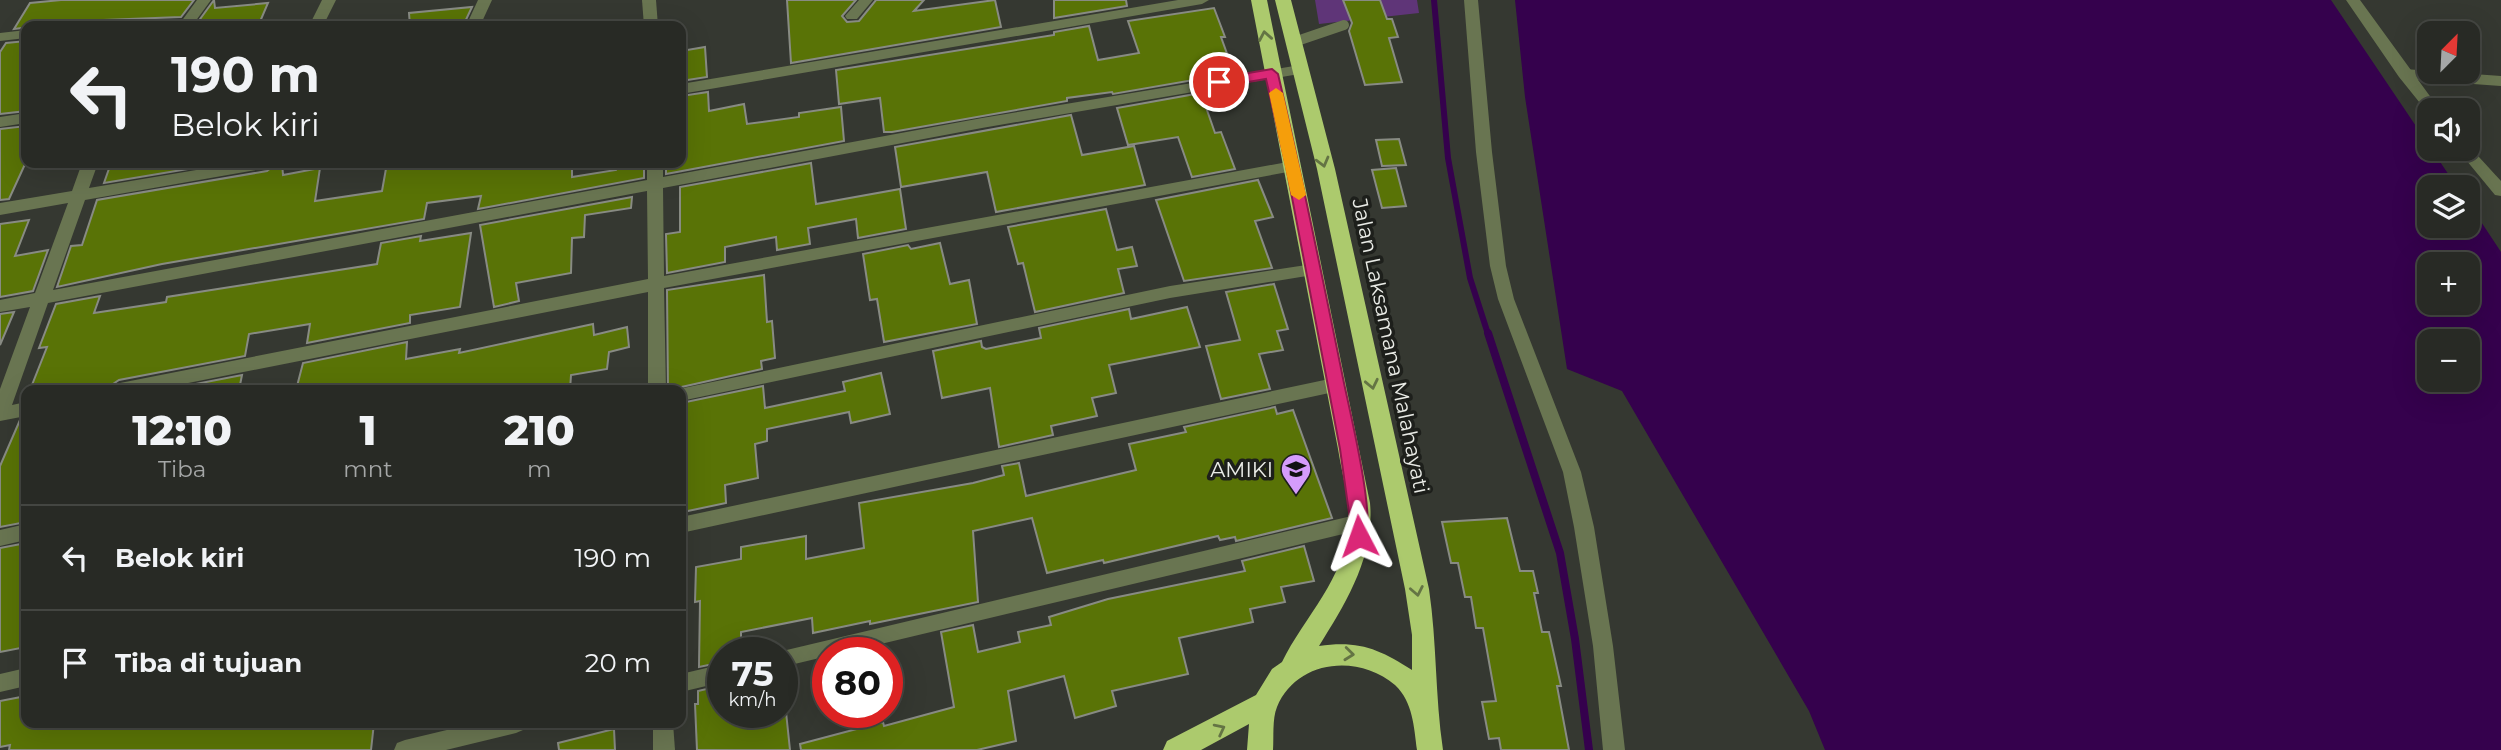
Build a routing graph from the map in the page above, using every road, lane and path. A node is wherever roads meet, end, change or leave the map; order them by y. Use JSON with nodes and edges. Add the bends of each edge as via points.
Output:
{"nodes":[{"id":1,"x":204,"y":0,"type":"edge"},
{"id":2,"x":329,"y":0,"type":"edge"},
{"id":3,"x":485,"y":0,"type":"edge"},
{"id":4,"x":649,"y":0,"type":"edge"},
{"id":5,"x":866,"y":0,"type":"edge"},
{"id":6,"x":1202,"y":0,"type":"edge"},
{"id":7,"x":1259,"y":0,"type":"edge"},
{"id":8,"x":1283,"y":0,"type":"edge"},
{"id":9,"x":1471,"y":0,"type":"edge"},
{"id":10,"x":2353,"y":0,"type":"edge"},
{"id":11,"x":852,"y":16,"type":"dead end"},
{"id":12,"x":189,"y":21,"type":"edge"},
{"id":13,"x":318,"y":21,"type":"edge"},
{"id":14,"x":475,"y":21,"type":"edge"},
{"id":15,"x":651,"y":21,"type":"edge"},
{"id":16,"x":1344,"y":24,"type":"dead end"},
{"id":17,"x":21,"y":35,"type":"edge"},
{"id":18,"x":0,"y":37,"type":"edge"},
{"id":19,"x":1294,"y":42,"type":"junction"},
{"id":20,"x":1300,"y":70,"type":"junction"},
{"id":21,"x":1272,"y":74,"type":"junction"},
{"id":22,"x":2404,"y":74,"type":"junction"},
{"id":23,"x":2501,"y":81,"type":"edge"},
{"id":24,"x":686,"y":88,"type":"edge"},
{"id":25,"x":2423,"y":98,"type":"edge"},
{"id":26,"x":21,"y":119,"type":"edge"},
{"id":27,"x":0,"y":122,"type":"edge"},
{"id":28,"x":2475,"y":161,"type":"edge"},
{"id":29,"x":1293,"y":166,"type":"junction"},
{"id":30,"x":88,"y":168,"type":"edge"},
{"id":31,"x":238,"y":168,"type":"edge"},
{"id":32,"x":655,"y":168,"type":"edge"},
{"id":33,"x":655,"y":184,"type":"junction"},
{"id":34,"x":2501,"y":191,"type":"edge"},
{"id":35,"x":78,"y":196,"type":"junction"},
{"id":36,"x":0,"y":209,"type":"edge"},
{"id":37,"x":1313,"y":270,"type":"junction"},
{"id":38,"x":654,"y":284,"type":"junction"},
{"id":39,"x":42,"y":299,"type":"junction"},
{"id":40,"x":0,"y":306,"type":"edge"},
{"id":41,"x":145,"y":385,"type":"edge"},
{"id":42,"x":656,"y":385,"type":"edge"},
{"id":43,"x":1334,"y":385,"type":"junction"},
{"id":44,"x":686,"y":393,"type":"edge"},
{"id":45,"x":21,"y":410,"type":"edge"},
{"id":46,"x":0,"y":414,"type":"edge"},
{"id":47,"x":1360,"y":522,"type":"junction"},
{"id":48,"x":686,"y":524,"type":"edge"},
{"id":49,"x":21,"y":534,"type":"edge"},
{"id":50,"x":0,"y":538,"type":"edge"},
{"id":51,"x":798,"y":655,"type":"edge"},
{"id":52,"x":1293,"y":666,"type":"junction"},
{"id":53,"x":707,"y":676,"type":"edge"},
{"id":54,"x":21,"y":678,"type":"edge"},
{"id":55,"x":686,"y":681,"type":"edge"},
{"id":56,"x":0,"y":683,"type":"edge"},
{"id":57,"x":1262,"y":705,"type":"junction"},
{"id":58,"x":1425,"y":706,"type":"junction"},
{"id":59,"x":495,"y":728,"type":"edge"},
{"id":60,"x":663,"y":728,"type":"edge"},
{"id":61,"x":405,"y":750,"type":"edge"},
{"id":62,"x":664,"y":750,"type":"edge"},
{"id":63,"x":1176,"y":750,"type":"edge"},
{"id":64,"x":1260,"y":750,"type":"edge"},
{"id":65,"x":1430,"y":750,"type":"edge"},
{"id":66,"x":1614,"y":750,"type":"edge"}],
"edges":[{"from":1,"to":12,"type":"street"},
{"from":2,"to":13,"type":"street"},
{"from":3,"to":14,"type":"street"},
{"from":4,"to":15,"type":"street"},
{"from":5,"to":11,"type":"street"},
{"from":6,"to":24,"type":"street"},
{"from":21,"to":7,"type":"highway","one_way":true},
{"from":8,"to":19,"type":"highway","name":"Jalan Laksamana Malahayati"},
{"from":9,"to":66,"type":"street","via":[[1499,267],[1506,299],[1572,472],[1602,646]]},
{"from":10,"to":22,"type":"street"},
{"from":16,"to":19,"type":"lane"},
{"from":17,"to":18,"type":"street"},
{"from":19,"to":20,"type":"highway","name":"Jalan Laksamana Malahayati"},
{"from":20,"to":21,"type":"street"},
{"from":20,"to":58,"type":"highway","name":"Jalan Laksamana Malahayati","one_way":true,"via":[[1326,169],[1417,589],[1424,635]]},
{"from":21,"to":29,"type":"highway"},
{"from":21,"to":33,"type":"street"},
{"from":22,"to":23,"type":"lane"},
{"from":22,"to":25,"type":"street"},
{"from":26,"to":27,"type":"street"},
{"from":28,"to":34,"type":"street"},
{"from":29,"to":37,"type":"highway"},
{"from":29,"to":38,"type":"street"},
{"from":30,"to":35,"type":"street"},
{"from":31,"to":35,"type":"street"},
{"from":32,"to":33,"type":"street"},
{"from":33,"to":38,"type":"street"},
{"from":33,"to":39,"type":"street"},
{"from":35,"to":36,"type":"street"},
{"from":35,"to":39,"type":"street"},
{"from":37,"to":43,"type":"highway"},
{"from":37,"to":44,"type":"street","via":[[1170,292]]},
{"from":38,"to":41,"type":"street"},
{"from":38,"to":42,"type":"street"},
{"from":39,"to":40,"type":"street"},
{"from":39,"to":46,"type":"street"},
{"from":43,"to":47,"type":"highway"},
{"from":43,"to":48,"type":"street"},
{"from":45,"to":46,"type":"street"},
{"from":47,"to":51,"type":"street"},
{"from":47,"to":52,"type":"highway","via":[[1355,551],[1340,586]]},
{"from":49,"to":50,"type":"street"},
{"from":52,"to":57,"type":"highway","via":[[1269,690]]},
{"from":52,"to":58,"type":"highway","one_way":true,"via":[[1335,652],[1379,660],[1398,672]]},
{"from":53,"to":55,"type":"street"},
{"from":54,"to":56,"type":"street"},
{"from":63,"to":57,"type":"highway","one_way":true},
{"from":57,"to":64,"type":"highway"},
{"from":58,"to":65,"type":"highway","name":"Jalan Laksamana Malahayati"},
{"from":59,"to":61,"type":"street"},
{"from":60,"to":62,"type":"street"}]}
